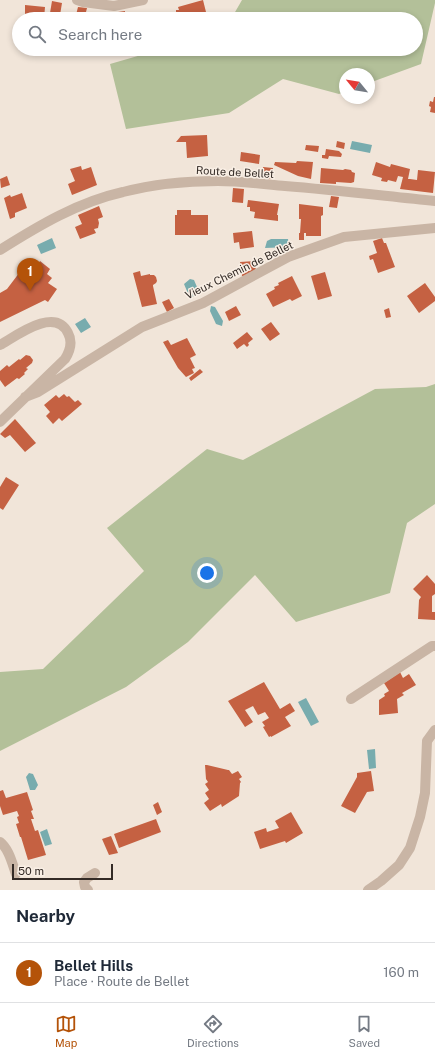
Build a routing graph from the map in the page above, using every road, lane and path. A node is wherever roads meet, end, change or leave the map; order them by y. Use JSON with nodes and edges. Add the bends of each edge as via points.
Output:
{"nodes":[{"id":1,"x":77,"y":0,"type":"edge"},
{"id":2,"x":143,"y":0,"type":"edge"},
{"id":3,"x":435,"y":201,"type":"edge"},
{"id":4,"x":435,"y":228,"type":"edge"},
{"id":5,"x":0,"y":250,"type":"edge"},
{"id":6,"x":0,"y":345,"type":"edge"},
{"id":7,"x":25,"y":397,"type":"junction"},
{"id":8,"x":0,"y":422,"type":"edge"},
{"id":9,"x":435,"y":646,"type":"edge"},
{"id":10,"x":351,"y":699,"type":"dead end"},
{"id":11,"x":435,"y":730,"type":"edge"},
{"id":12,"x":0,"y":842,"type":"edge"},
{"id":13,"x":95,"y":873,"type":"dead end"},
{"id":14,"x":16,"y":874,"type":"dead end"},
{"id":15,"x":88,"y":890,"type":"edge"},
{"id":16,"x":368,"y":890,"type":"edge"}],
"edges":[{"from":1,"to":2,"type":"street","via":[[114,6]]},
{"from":3,"to":5,"type":"street","name":"Route de Bellet","via":[[220,181],[189,182],[122,192],[92,202],[58,216]]},
{"from":4,"to":7,"type":"street","name":"Vieux Chemin de Bellet","via":[[344,237],[288,257],[203,303],[142,327],[38,392]]},
{"from":6,"to":7,"type":"street","via":[[43,322],[57,323],[68,333],[70,349],[65,359]]},
{"from":7,"to":8,"type":"street"},
{"from":9,"to":10,"type":"street"},
{"from":11,"to":16,"type":"street","via":[[427,741],[425,793],[410,848],[399,865]]},
{"from":12,"to":14,"type":"street","via":[[7,850]]},
{"from":13,"to":15,"type":"street","via":[[84,882]]}]}
